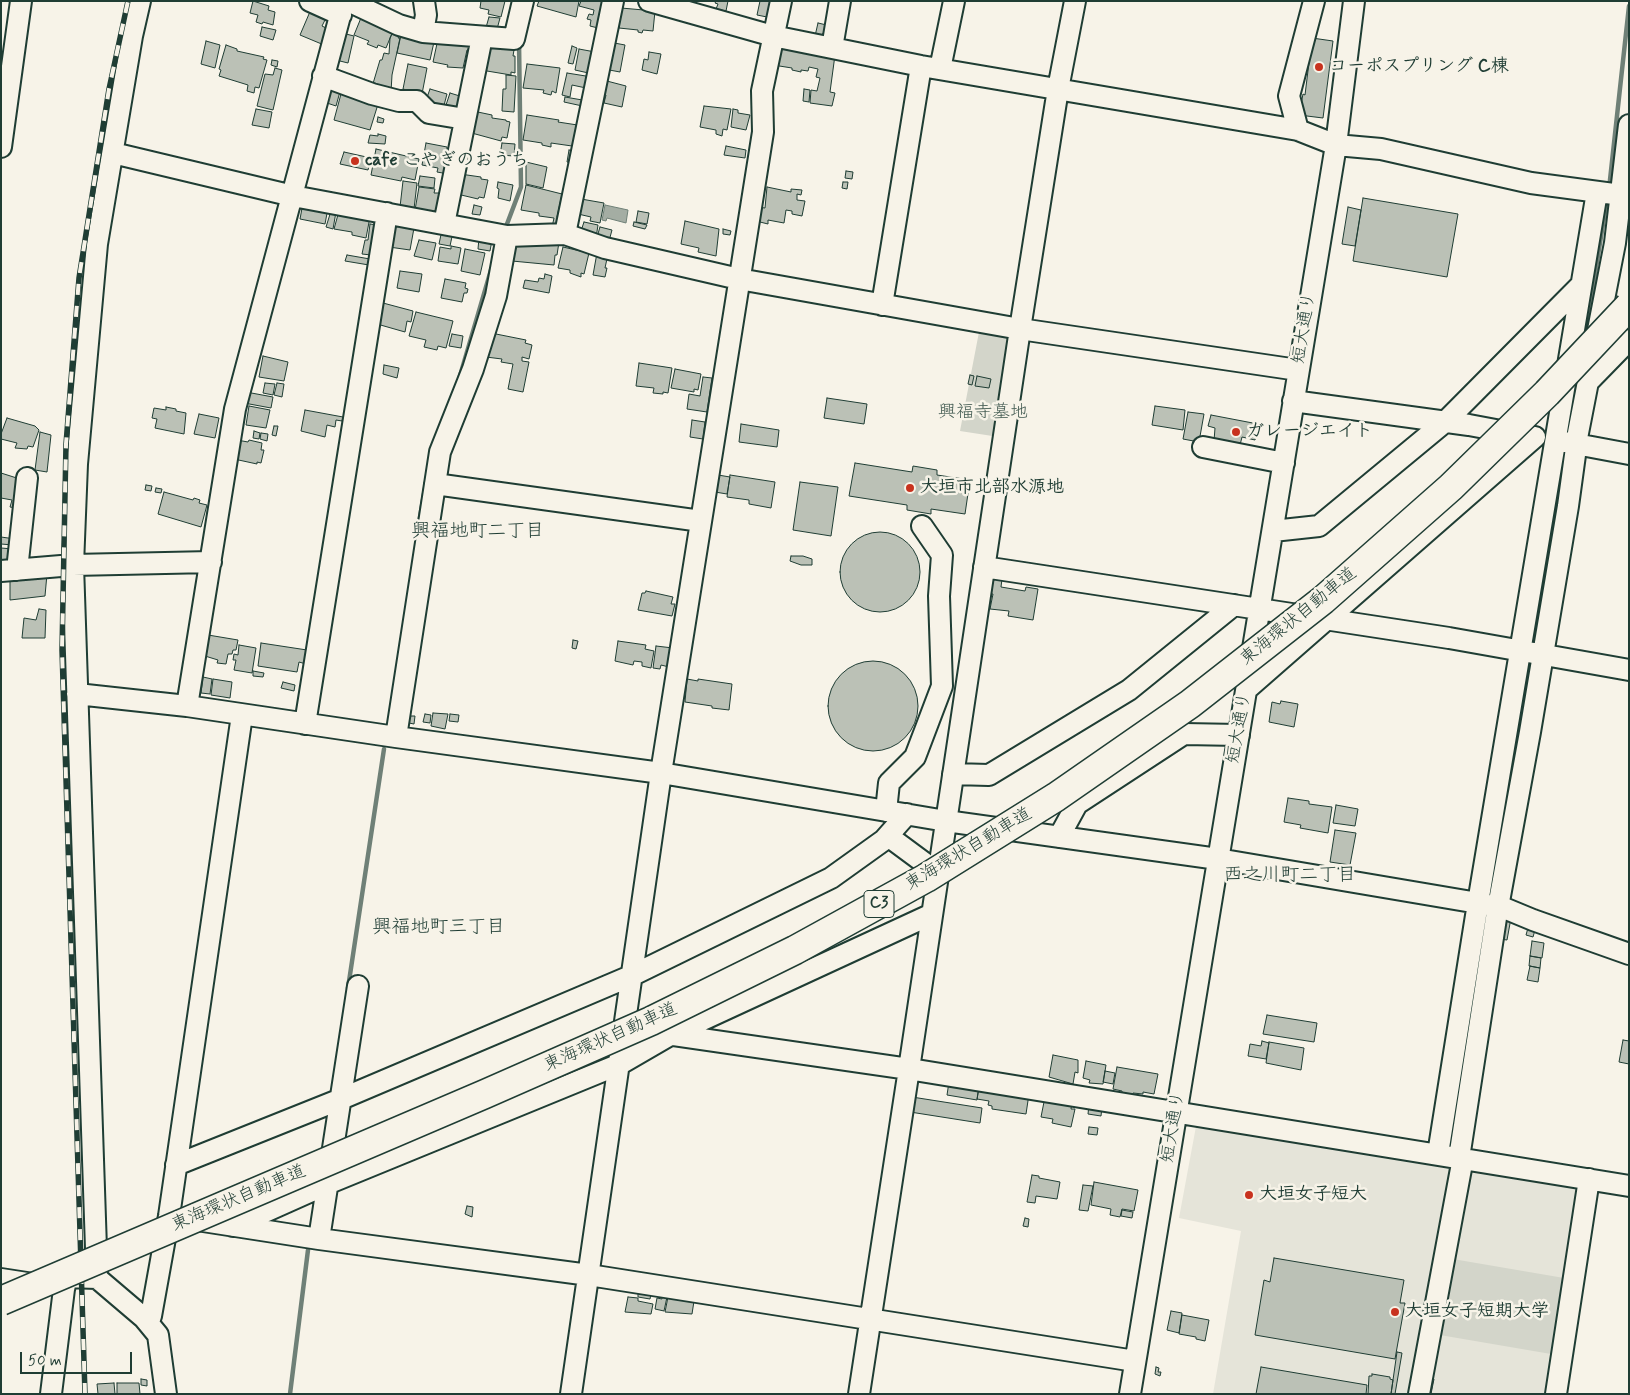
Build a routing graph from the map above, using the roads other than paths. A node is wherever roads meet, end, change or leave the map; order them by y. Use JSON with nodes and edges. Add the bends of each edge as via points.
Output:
{"nodes":[{"id":1,"x":21,"y":1,"type":"edge"},
{"id":2,"x":140,"y":1,"type":"edge"},
{"id":3,"x":310,"y":1,"type":"edge"},
{"id":4,"x":424,"y":1,"type":"edge"},
{"id":5,"x":523,"y":1,"type":"edge"},
{"id":6,"x":613,"y":1,"type":"edge"},
{"id":7,"x":649,"y":1,"type":"edge"},
{"id":8,"x":781,"y":1,"type":"edge"},
{"id":9,"x":840,"y":1,"type":"edge"},
{"id":10,"x":954,"y":1,"type":"edge"},
{"id":11,"x":1075,"y":1,"type":"edge"},
{"id":12,"x":1314,"y":1,"type":"edge"},
{"id":13,"x":1354,"y":1,"type":"edge"},
{"id":14,"x":345,"y":6,"type":"edge"},
{"id":15,"x":423,"y":32,"type":"junction"},
{"id":16,"x":773,"y":36,"type":"junction"},
{"id":17,"x":482,"y":37,"type":"junction"},
{"id":18,"x":832,"y":48,"type":"junction"},
{"id":19,"x":931,"y":68,"type":"junction"},
{"id":20,"x":324,"y":76,"type":"junction"},
{"id":21,"x":1058,"y":89,"type":"junction"},
{"id":22,"x":465,"y":119,"type":"junction"},
{"id":23,"x":1629,"y":125,"type":"edge"},
{"id":24,"x":1298,"y":130,"type":"junction"},
{"id":25,"x":1336,"y":144,"type":"junction"},
{"id":26,"x":1,"y":147,"type":"edge"},
{"id":27,"x":113,"y":154,"type":"junction"},
{"id":28,"x":1612,"y":194,"type":"edge"},
{"id":29,"x":293,"y":196,"type":"junction"},
{"id":30,"x":387,"y":213,"type":"junction"},
{"id":31,"x":444,"y":224,"type":"junction"},
{"id":32,"x":565,"y":234,"type":"junction"},
{"id":33,"x":507,"y":236,"type":"junction"},
{"id":34,"x":739,"y":280,"type":"junction"},
{"id":35,"x":1581,"y":285,"type":"junction"},
{"id":36,"x":882,"y":305,"type":"junction"},
{"id":37,"x":1629,"y":306,"type":"edge"},
{"id":38,"x":1020,"y":329,"type":"junction"},
{"id":39,"x":1629,"y":340,"type":"edge"},
{"id":40,"x":1298,"y":370,"type":"junction"},
{"id":41,"x":1588,"y":382,"type":"junction"},
{"id":42,"x":1293,"y":401,"type":"junction"},
{"id":43,"x":1446,"y":421,"type":"junction"},
{"id":44,"x":1535,"y":437,"type":"junction"},
{"id":45,"x":1556,"y":441,"type":"junction"},
{"id":46,"x":1576,"y":445,"type":"junction"},
{"id":47,"x":1203,"y":447,"type":"dead end"},
{"id":48,"x":1629,"y":454,"type":"edge"},
{"id":49,"x":1284,"y":463,"type":"junction"},
{"id":50,"x":27,"y":478,"type":"dead end"},
{"id":51,"x":435,"y":484,"type":"junction"},
{"id":52,"x":701,"y":521,"type":"junction"},
{"id":53,"x":922,"y":526,"type":"dead end"},
{"id":54,"x":1273,"y":531,"type":"junction"},
{"id":55,"x":211,"y":562,"type":"junction"},
{"id":56,"x":73,"y":565,"type":"junction"},
{"id":57,"x":984,"y":568,"type":"junction"},
{"id":58,"x":9,"y":570,"type":"edge"},
{"id":59,"x":1234,"y":605,"type":"junction"},
{"id":60,"x":1260,"y":609,"type":"junction"},
{"id":61,"x":1325,"y":620,"type":"junction"},
{"id":62,"x":1532,"y":653,"type":"junction"},
{"id":63,"x":1629,"y":670,"type":"edge"},
{"id":64,"x":1247,"y":689,"type":"junction"},
{"id":65,"x":78,"y":694,"type":"junction"},
{"id":66,"x":188,"y":706,"type":"junction"},
{"id":67,"x":242,"y":715,"type":"junction"},
{"id":68,"x":305,"y":724,"type":"junction"},
{"id":69,"x":1239,"y":735,"type":"junction"},
{"id":70,"x":396,"y":737,"type":"junction"},
{"id":71,"x":661,"y":773,"type":"junction"},
{"id":72,"x":953,"y":774,"type":"junction"},
{"id":73,"x":886,"y":811,"type":"junction"},
{"id":74,"x":907,"y":814,"type":"junction"},
{"id":75,"x":946,"y":821,"type":"junction"},
{"id":76,"x":888,"y":836,"type":"junction"},
{"id":77,"x":1059,"y":837,"type":"junction"},
{"id":78,"x":1218,"y":860,"type":"junction"},
{"id":79,"x":938,"y":873,"type":"junction"},
{"id":80,"x":1489,"y":905,"type":"junction"},
{"id":81,"x":932,"y":914,"type":"junction"},
{"id":82,"x":1629,"y":954,"type":"edge"},
{"id":83,"x":633,"y":975,"type":"junction"},
{"id":84,"x":358,"y":986,"type":"dead end"},
{"id":85,"x":625,"y":1028,"type":"junction"},
{"id":86,"x":670,"y":1035,"type":"junction"},
{"id":87,"x":620,"y":1064,"type":"junction"},
{"id":88,"x":909,"y":1069,"type":"junction"},
{"id":89,"x":341,"y":1099,"type":"junction"},
{"id":90,"x":1177,"y":1111,"type":"junction"},
{"id":91,"x":1451,"y":1156,"type":"junction"},
{"id":92,"x":176,"y":1165,"type":"junction"},
{"id":93,"x":1590,"y":1179,"type":"junction"},
{"id":94,"x":327,"y":1184,"type":"junction"},
{"id":95,"x":1629,"y":1186,"type":"edge"},
{"id":96,"x":169,"y":1216,"type":"junction"},
{"id":97,"x":233,"y":1226,"type":"junction"},
{"id":98,"x":319,"y":1239,"type":"junction"},
{"id":99,"x":589,"y":1275,"type":"junction"},
{"id":100,"x":1,"y":1278,"type":"edge"},
{"id":101,"x":97,"y":1278,"type":"junction"},
{"id":102,"x":64,"y":1289,"type":"junction"},
{"id":103,"x":1,"y":1300,"type":"edge"},
{"id":104,"x":144,"y":1318,"type":"junction"},
{"id":105,"x":871,"y":1319,"type":"junction"},
{"id":106,"x":1135,"y":1361,"type":"junction"},
{"id":107,"x":51,"y":1394,"type":"edge"},
{"id":108,"x":166,"y":1394,"type":"edge"},
{"id":109,"x":571,"y":1394,"type":"edge"},
{"id":110,"x":859,"y":1394,"type":"edge"},
{"id":111,"x":1130,"y":1394,"type":"edge"},
{"id":112,"x":1419,"y":1394,"type":"edge"},
{"id":113,"x":1556,"y":1394,"type":"edge"}],
"edges":[{"from":1,"to":26,"type":"street"},
{"from":2,"to":27,"type":"street"},
{"from":3,"to":14,"type":"street"},
{"from":4,"to":15,"type":"street"},
{"from":5,"to":17,"type":"street","via":[[514,39]]},
{"from":6,"to":32,"type":"street"},
{"from":7,"to":16,"type":"street"},
{"from":8,"to":16,"type":"street"},
{"from":9,"to":18,"type":"street"},
{"from":10,"to":19,"type":"street"},
{"from":11,"to":21,"type":"street"},
{"from":12,"to":24,"type":"street","via":[[1289,96]]},
{"from":13,"to":25,"type":"street","name":"短大通り"},
{"from":14,"to":15,"type":"street"},
{"from":14,"to":20,"type":"street"},
{"from":15,"to":17,"type":"street"},
{"from":16,"to":18,"type":"street"},
{"from":16,"to":34,"type":"street","via":[[762,91],[763,132]]},
{"from":17,"to":22,"type":"street"},
{"from":18,"to":19,"type":"street"},
{"from":19,"to":21,"type":"street"},
{"from":19,"to":36,"type":"street"},
{"from":20,"to":22,"type":"street","via":[[372,94],[399,101],[417,101],[429,113]]},
{"from":20,"to":29,"type":"street"},
{"from":21,"to":24,"type":"street"},
{"from":21,"to":38,"type":"street"},
{"from":22,"to":31,"type":"street"},
{"from":23,"to":28,"type":"street"},
{"from":24,"to":25,"type":"street"},
{"from":25,"to":28,"type":"street","via":[[1381,150],[1531,183]]},
{"from":25,"to":40,"type":"street","name":"短大通り"},
{"from":27,"to":29,"type":"street"},
{"from":27,"to":56,"type":"street","via":[[97,244],[85,364]]},
{"from":28,"to":35,"type":"street"},
{"from":28,"to":41,"type":"street","via":[[1615,243]]},
{"from":29,"to":30,"type":"street"},
{"from":29,"to":55,"type":"street","via":[[235,409]]},
{"from":30,"to":31,"type":"street"},
{"from":30,"to":68,"type":"street"},
{"from":31,"to":33,"type":"street"},
{"from":32,"to":33,"type":"street"},
{"from":32,"to":34,"type":"street","via":[[605,248]]},
{"from":33,"to":51,"type":"street","via":[[496,296],[473,368],[440,452]]},
{"from":34,"to":36,"type":"street"},
{"from":34,"to":52,"type":"street"},
{"from":35,"to":43,"type":"street"},
{"from":35,"to":45,"type":"street"},
{"from":36,"to":38,"type":"street"},
{"from":37,"to":103,"type":"highway","name":"東海環状自動車道","number":"C3","bridge":true,"via":[[1458,480],[1323,600],[1190,704],[1056,797],[926,878],[795,950],[651,1021]]},
{"from":38,"to":40,"type":"street"},
{"from":38,"to":57,"type":"street"},
{"from":39,"to":41,"type":"street"},
{"from":40,"to":42,"type":"street","name":"短大通り"},
{"from":41,"to":46,"type":"street"},
{"from":42,"to":43,"type":"street"},
{"from":42,"to":49,"type":"street","name":"短大通り"},
{"from":43,"to":44,"type":"street"},
{"from":43,"to":54,"type":"street","via":[[1319,526]]},
{"from":44,"to":45,"type":"street"},
{"from":44,"to":61,"type":"street"},
{"from":45,"to":46,"type":"street"},
{"from":45,"to":62,"type":"street"},
{"from":46,"to":48,"type":"street"},
{"from":46,"to":62,"type":"street"},
{"from":47,"to":49,"type":"street"},
{"from":49,"to":54,"type":"street","name":"短大通り"},
{"from":50,"to":58,"type":"street"},
{"from":51,"to":52,"type":"street"},
{"from":51,"to":70,"type":"street"},
{"from":52,"to":71,"type":"street"},
{"from":53,"to":73,"type":"street","via":[[942,555],[939,596],[942,686],[915,757],[889,783]]},
{"from":54,"to":60,"type":"street","name":"短大通り"},
{"from":55,"to":56,"type":"street"},
{"from":55,"to":66,"type":"street"},
{"from":56,"to":58,"type":"street"},
{"from":56,"to":65,"type":"street"},
{"from":57,"to":59,"type":"street"},
{"from":57,"to":72,"type":"street"},
{"from":59,"to":60,"type":"street"},
{"from":59,"to":72,"type":"street","via":[[1129,690],[989,775]]},
{"from":60,"to":61,"type":"street"},
{"from":60,"to":64,"type":"street","name":"短大通り"},
{"from":61,"to":62,"type":"street"},
{"from":61,"to":64,"type":"street"},
{"from":62,"to":63,"type":"street"},
{"from":62,"to":80,"type":"street"},
{"from":64,"to":69,"type":"street","name":"短大通り"},
{"from":65,"to":66,"type":"street"},
{"from":65,"to":101,"type":"street"},
{"from":66,"to":67,"type":"street"},
{"from":67,"to":68,"type":"street"},
{"from":67,"to":92,"type":"street"},
{"from":68,"to":70,"type":"street"},
{"from":69,"to":77,"type":"street","via":[[1184,734],[1077,804]]},
{"from":69,"to":78,"type":"street","name":"短大通り"},
{"from":70,"to":71,"type":"street"},
{"from":71,"to":73,"type":"street"},
{"from":71,"to":83,"type":"street"},
{"from":72,"to":75,"type":"street"},
{"from":73,"to":74,"type":"street"},
{"from":74,"to":75,"type":"street"},
{"from":74,"to":76,"type":"street"},
{"from":75,"to":77,"type":"street"},
{"from":75,"to":79,"type":"street"},
{"from":76,"to":79,"type":"street"},
{"from":76,"to":83,"type":"street","via":[[831,878]]},
{"from":77,"to":78,"type":"street"},
{"from":78,"to":80,"type":"street"},
{"from":78,"to":90,"type":"street","name":"短大通り"},
{"from":79,"to":81,"type":"street"},
{"from":80,"to":82,"type":"street"},
{"from":80,"to":91,"type":"street"},
{"from":81,"to":86,"type":"street"},
{"from":81,"to":88,"type":"street"},
{"from":83,"to":85,"type":"street"},
{"from":83,"to":89,"type":"street"},
{"from":84,"to":89,"type":"street"},
{"from":85,"to":86,"type":"street"},
{"from":85,"to":87,"type":"street"},
{"from":86,"to":87,"type":"street"},
{"from":86,"to":88,"type":"street"},
{"from":87,"to":94,"type":"street"},
{"from":87,"to":99,"type":"street"},
{"from":88,"to":90,"type":"street"},
{"from":88,"to":105,"type":"street"},
{"from":89,"to":92,"type":"street"},
{"from":89,"to":94,"type":"street"},
{"from":90,"to":91,"type":"street"},
{"from":90,"to":106,"type":"street","name":"短大通り"},
{"from":91,"to":93,"type":"street"},
{"from":91,"to":112,"type":"street"},
{"from":92,"to":96,"type":"street"},
{"from":93,"to":95,"type":"street"},
{"from":93,"to":113,"type":"street"},
{"from":94,"to":97,"type":"street"},
{"from":94,"to":98,"type":"street"},
{"from":96,"to":97,"type":"street"},
{"from":96,"to":104,"type":"street","via":[[151,1316]]},
{"from":97,"to":98,"type":"street"},
{"from":98,"to":99,"type":"street"},
{"from":99,"to":105,"type":"street"},
{"from":99,"to":109,"type":"street"},
{"from":100,"to":102,"type":"street"},
{"from":101,"to":102,"type":"street","via":[[67,1277]]},
{"from":101,"to":104,"type":"street"},
{"from":102,"to":107,"type":"street"},
{"from":104,"to":108,"type":"street","via":[[158,1335]]},
{"from":105,"to":106,"type":"street"},
{"from":105,"to":110,"type":"street"},
{"from":106,"to":111,"type":"street","name":"短大通り"}]}
